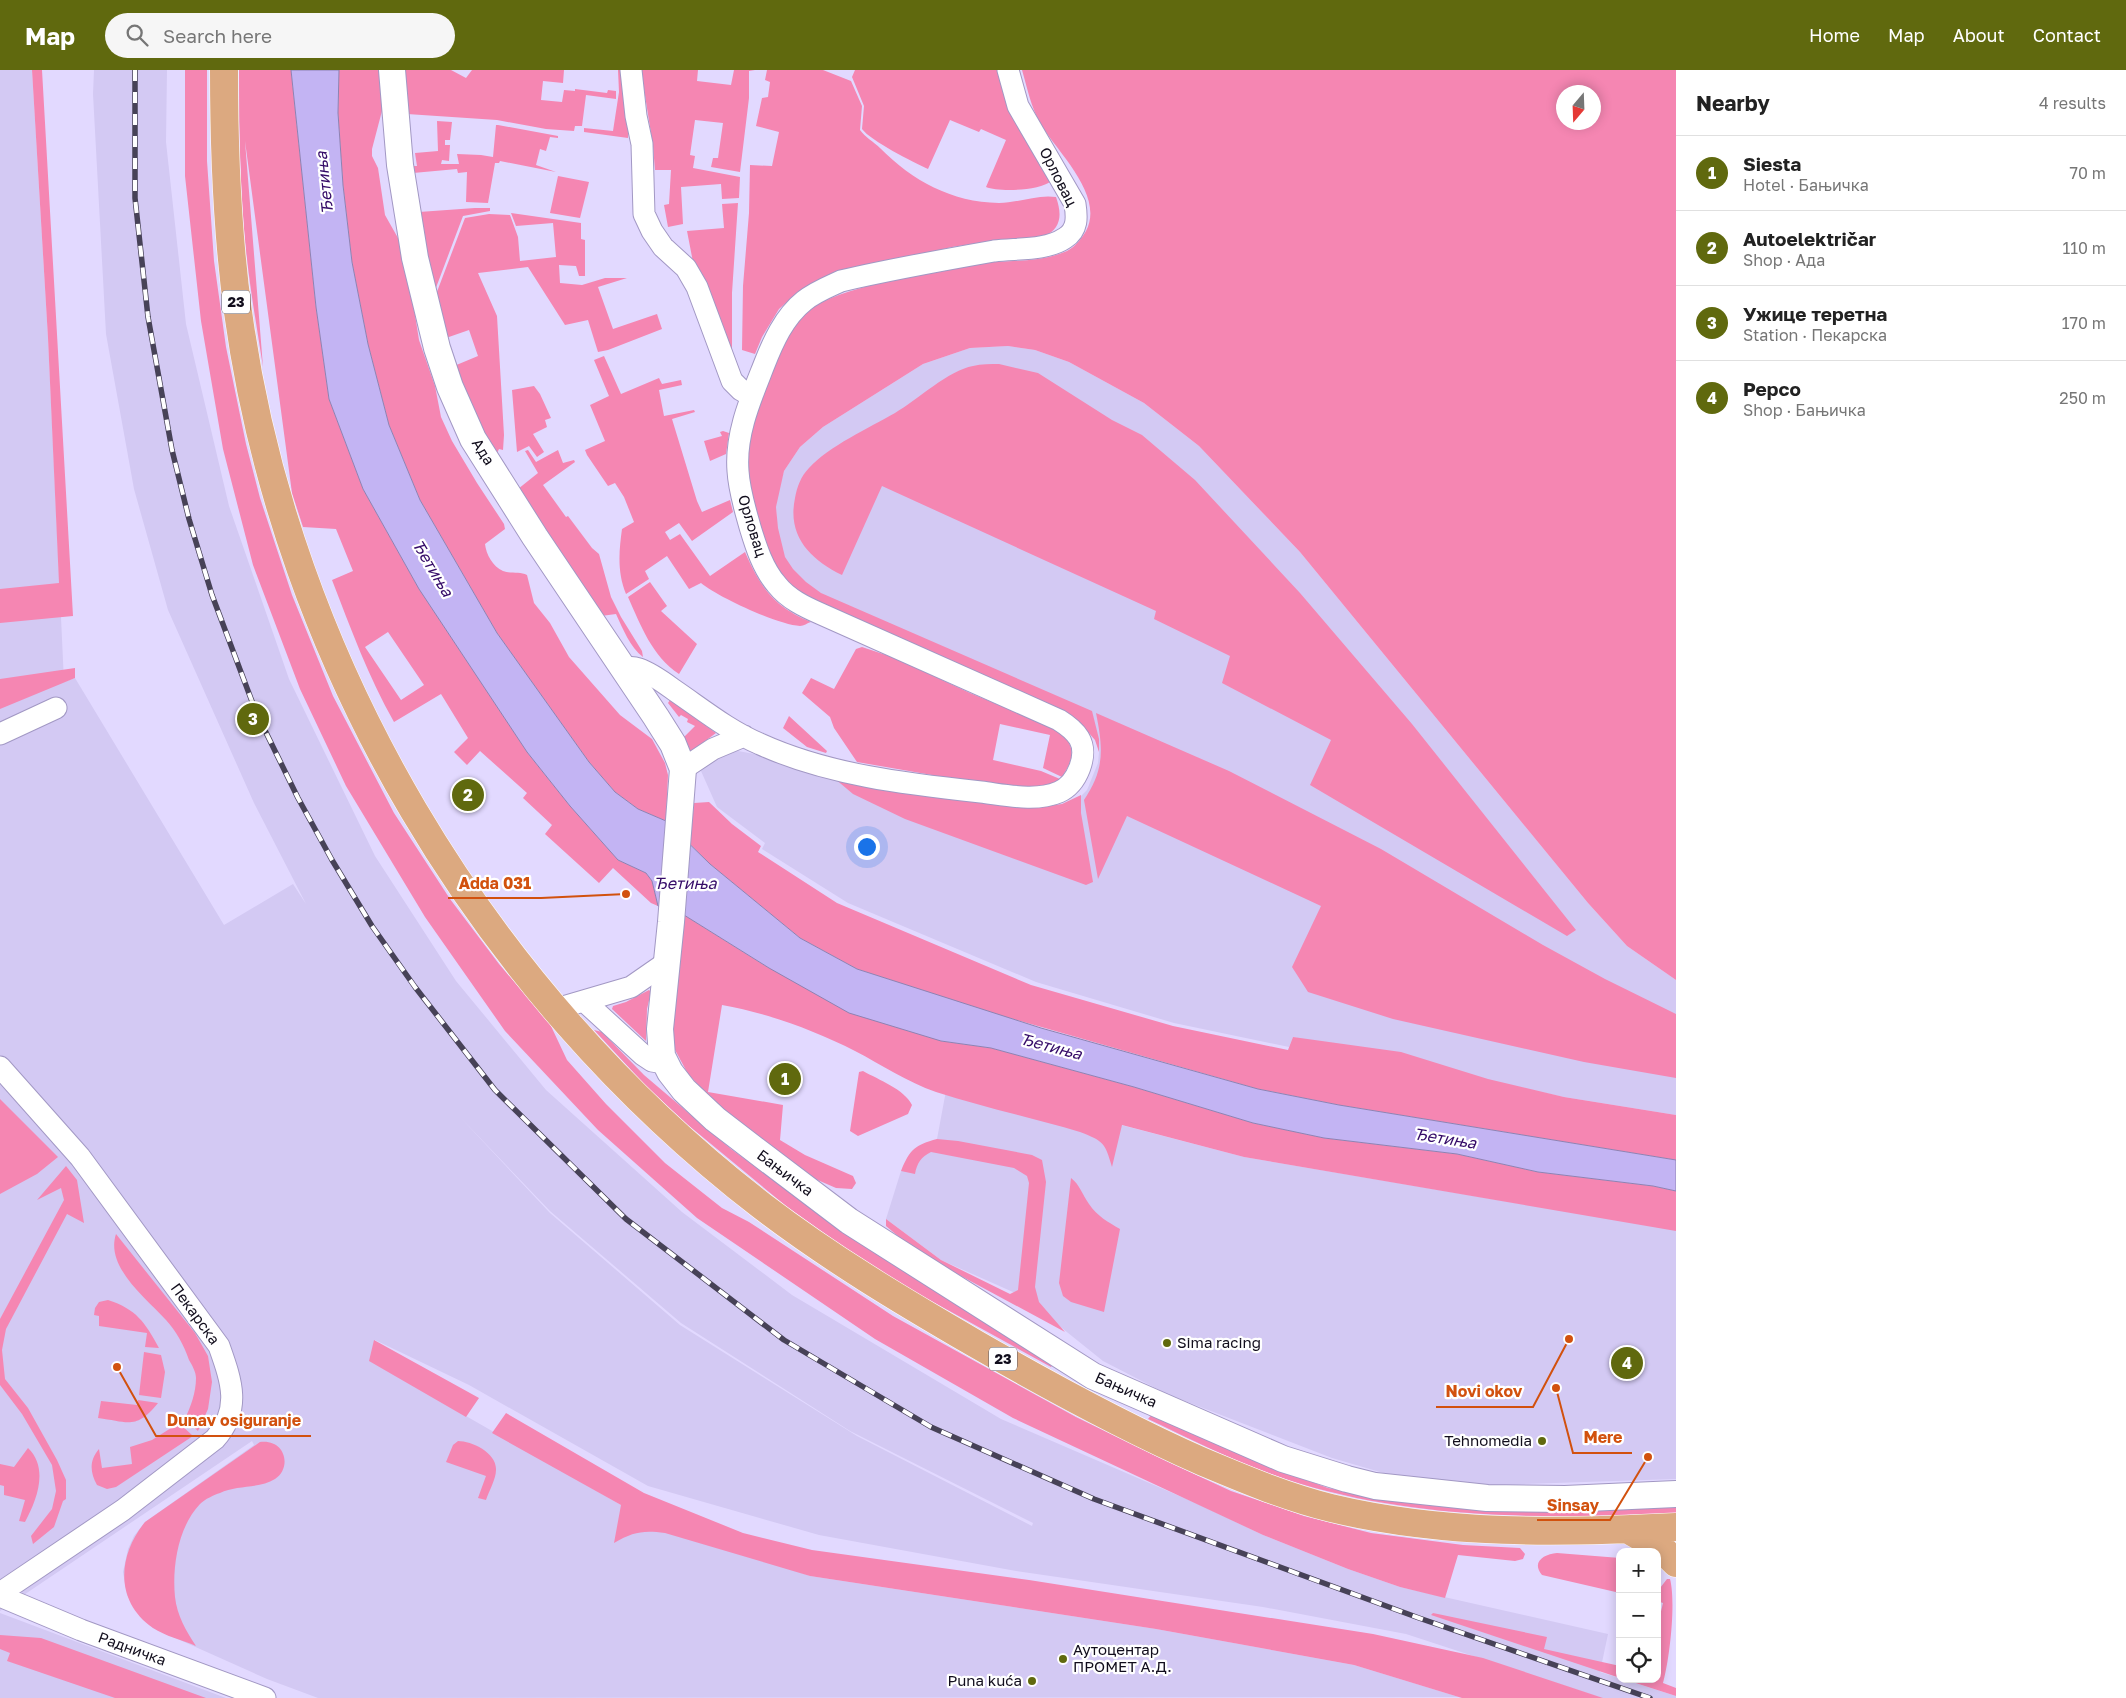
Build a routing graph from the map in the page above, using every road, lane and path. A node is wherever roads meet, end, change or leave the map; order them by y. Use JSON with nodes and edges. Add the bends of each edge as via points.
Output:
{"nodes":[{"id":1,"x":224,"y":70,"type":"edge"},
{"id":2,"x":392,"y":70,"type":"edge"},
{"id":3,"x":631,"y":70,"type":"edge"},
{"id":4,"x":1008,"y":70,"type":"edge"},
{"id":5,"x":751,"y":396,"type":"junction"},
{"id":6,"x":624,"y":669,"type":"junction"},
{"id":7,"x":56,"y":708,"type":"dead end"},
{"id":8,"x":0,"y":734,"type":"edge"},
{"id":9,"x":744,"y":736,"type":"junction"},
{"id":10,"x":682,"y":780,"type":"junction"},
{"id":11,"x":667,"y":962,"type":"junction"},
{"id":12,"x":584,"y":1001,"type":"junction"},
{"id":13,"x":556,"y":1009,"type":"junction"},
{"id":14,"x":665,"y":1063,"type":"junction"},
{"id":15,"x":0,"y":1068,"type":"edge"},
{"id":16,"x":1676,"y":1494,"type":"edge"},
{"id":17,"x":1676,"y":1527,"type":"edge"},
{"id":18,"x":1629,"y":1530,"type":"junction"},
{"id":19,"x":1676,"y":1563,"type":"edge"},
{"id":20,"x":0,"y":1595,"type":"edge"},
{"id":21,"x":264,"y":1698,"type":"edge"}],
"edges":[{"from":1,"to":13,"type":"main road","number":"23","via":[[225,173],[238,314],[272,478],[304,578],[359,711],[427,834],[479,911]]},
{"from":2,"to":6,"type":"street","name":"Ада","via":[[400,166],[415,258],[450,387],[473,439]]},
{"from":3,"to":5,"type":"street","via":[[642,144],[644,214],[664,247],[686,268],[697,287],[732,381]]},
{"from":4,"to":5,"type":"street","name":"Орловац","via":[[1018,106],[1075,204],[1074,229],[1065,238],[1048,245],[997,251],[869,275],[822,289],[803,301],[775,337]]},
{"from":5,"to":9,"type":"street","name":"Орловац","via":[[738,452],[738,472],[754,540],[764,568],[777,586],[808,608],[1059,720],[1080,739],[1082,753],[1074,782],[1045,797],[961,790],[833,769]]},
{"from":6,"to":9,"type":"street","name":"Орловац","via":[[631,667],[648,672]]},
{"from":6,"to":10,"type":"street","name":"Ада","via":[[673,744]]},
{"from":7,"to":8,"type":"street"},
{"from":9,"to":10,"type":"street","via":[[713,750]]},
{"from":10,"to":11,"type":"street","name":"Бањичка"},
{"from":11,"to":12,"type":"street","via":[[631,986]]},
{"from":11,"to":14,"type":"street","name":"Бањичка","via":[[660,1029]]},
{"from":12,"to":13,"type":"street"},
{"from":12,"to":14,"type":"street","via":[[643,1055],[652,1061]]},
{"from":13,"to":18,"type":"main road","number":"23","via":[[617,1076],[674,1131],[787,1225],[834,1259],[917,1310],[1134,1429],[1276,1492],[1329,1508],[1453,1527],[1516,1531]]},
{"from":14,"to":16,"type":"street","name":"Бањичка","via":[[684,1090],[715,1119],[849,1221],[1069,1361],[1128,1393],[1283,1459],[1375,1486],[1487,1498],[1565,1499]]},
{"from":15,"to":20,"type":"street","name":"Пекарска","via":[[80,1157],[219,1346],[229,1374],[232,1399],[225,1428],[215,1439],[123,1510]]},
{"from":17,"to":18,"type":"main road","number":"23"},
{"from":18,"to":19,"type":"main road","via":[[1662,1549]]},
{"from":20,"to":21,"type":"street","name":"Радничка","via":[[81,1630]]}]}
